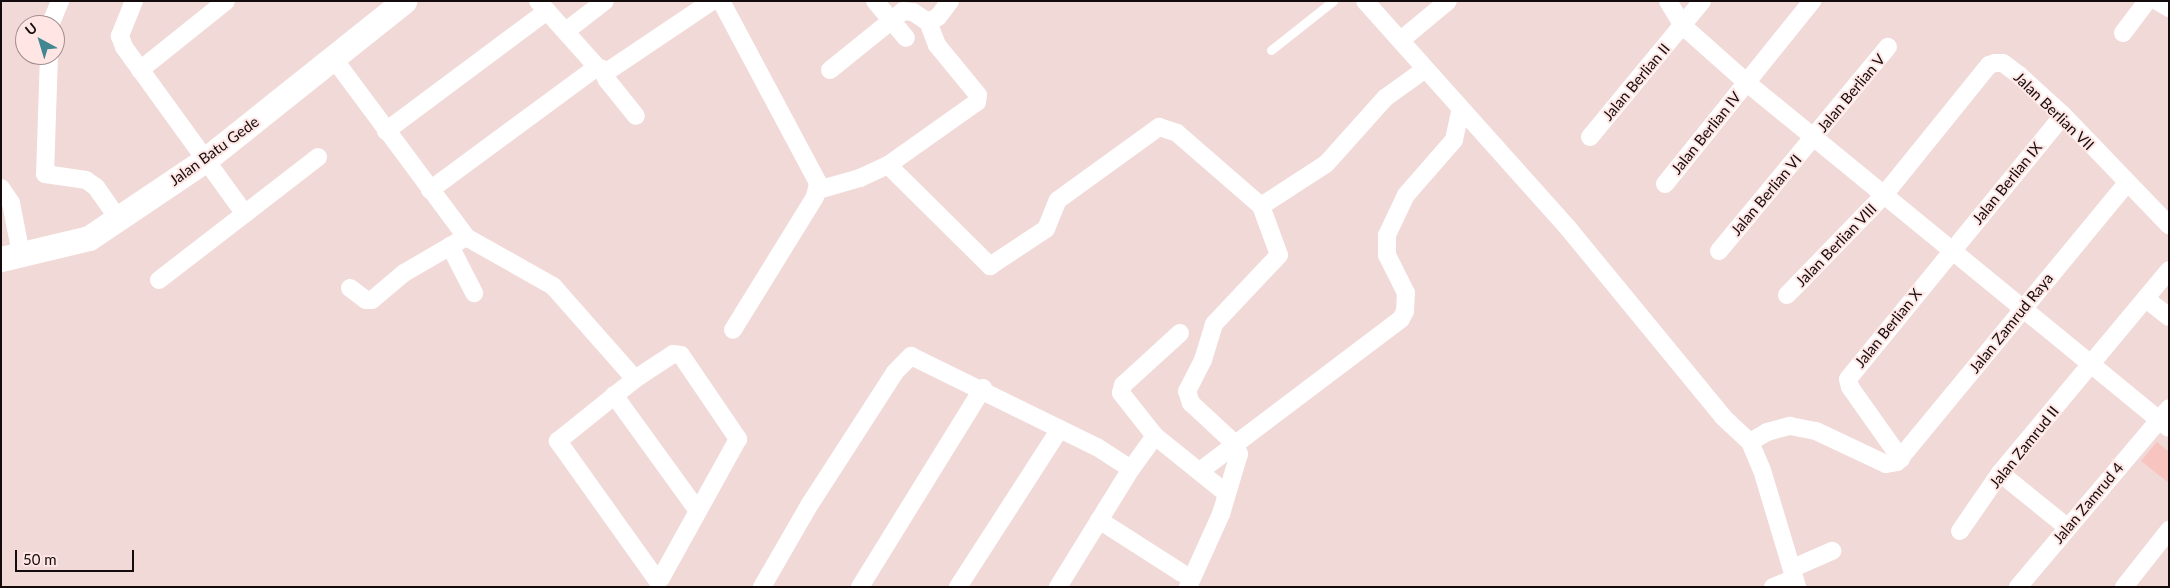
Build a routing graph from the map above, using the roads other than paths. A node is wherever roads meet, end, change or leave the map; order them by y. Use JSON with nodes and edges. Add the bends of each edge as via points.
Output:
{"nodes":[{"id":1,"x":60,"y":1,"type":"edge"},
{"id":2,"x":134,"y":1,"type":"edge"},
{"id":3,"x":226,"y":1,"type":"edge"},
{"id":4,"x":404,"y":1,"type":"edge"},
{"id":5,"x":605,"y":1,"type":"edge"},
{"id":6,"x":712,"y":1,"type":"edge"},
{"id":7,"x":721,"y":1,"type":"edge"},
{"id":8,"x":875,"y":1,"type":"edge"},
{"id":9,"x":950,"y":1,"type":"edge"},
{"id":10,"x":1333,"y":1,"type":"edge"},
{"id":11,"x":1365,"y":1,"type":"edge"},
{"id":12,"x":1448,"y":1,"type":"edge"},
{"id":13,"x":1702,"y":1,"type":"edge"},
{"id":14,"x":1812,"y":1,"type":"edge"},
{"id":15,"x":2147,"y":1,"type":"edge"},
{"id":16,"x":2157,"y":1,"type":"edge"},
{"id":17,"x":1668,"y":2,"type":"edge"},
{"id":18,"x":542,"y":6,"type":"edge"},
{"id":19,"x":2169,"y":8,"type":"edge"},
{"id":20,"x":54,"y":15,"type":"edge"},
{"id":21,"x":891,"y":21,"type":"junction"},
{"id":22,"x":928,"y":22,"type":"junction"},
{"id":23,"x":1683,"y":26,"type":"junction"},
{"id":24,"x":566,"y":31,"type":"junction"},
{"id":25,"x":2123,"y":33,"type":"dead end"},
{"id":26,"x":906,"y":38,"type":"dead end"},
{"id":27,"x":1401,"y":40,"type":"junction"},
{"id":28,"x":1888,"y":48,"type":"dead end"},
{"id":29,"x":1271,"y":50,"type":"dead end"},
{"id":30,"x":334,"y":59,"type":"junction"},
{"id":31,"x":49,"y":65,"type":"edge"},
{"id":32,"x":600,"y":68,"type":"junction"},
{"id":33,"x":140,"y":70,"type":"junction"},
{"id":34,"x":830,"y":70,"type":"dead end"},
{"id":35,"x":1424,"y":70,"type":"junction"},
{"id":36,"x":1746,"y":82,"type":"junction"},
{"id":37,"x":1460,"y":111,"type":"junction"},
{"id":38,"x":2063,"y":115,"type":"junction"},
{"id":39,"x":636,"y":116,"type":"dead end"},
{"id":40,"x":386,"y":131,"type":"junction"},
{"id":41,"x":1590,"y":137,"type":"dead end"},
{"id":42,"x":1813,"y":138,"type":"junction"},
{"id":43,"x":318,"y":157,"type":"dead end"},
{"id":44,"x":205,"y":160,"type":"junction"},
{"id":45,"x":888,"y":165,"type":"junction"},
{"id":46,"x":1665,"y":184,"type":"dead end"},
{"id":47,"x":2126,"y":184,"type":"junction"},
{"id":48,"x":1,"y":188,"type":"edge"},
{"id":49,"x":430,"y":190,"type":"junction"},
{"id":50,"x":818,"y":190,"type":"junction"},
{"id":51,"x":1884,"y":195,"type":"junction"},
{"id":52,"x":1261,"y":206,"type":"junction"},
{"id":53,"x":245,"y":214,"type":"junction"},
{"id":54,"x":118,"y":218,"type":"junction"},
{"id":55,"x":2169,"y":225,"type":"edge"},
{"id":56,"x":458,"y":242,"type":"junction"},
{"id":57,"x":1952,"y":250,"type":"junction"},
{"id":58,"x":1719,"y":251,"type":"dead end"},
{"id":59,"x":11,"y":256,"type":"edge"},
{"id":60,"x":2169,"y":270,"type":"edge"},
{"id":61,"x":159,"y":280,"type":"dead end"},
{"id":62,"x":350,"y":288,"type":"dead end"},
{"id":63,"x":474,"y":293,"type":"dead end"},
{"id":64,"x":1787,"y":295,"type":"dead end"},
{"id":65,"x":2146,"y":299,"type":"junction"},
{"id":66,"x":2021,"y":308,"type":"junction"},
{"id":67,"x":2169,"y":317,"type":"edge"},
{"id":68,"x":733,"y":330,"type":"dead end"},
{"id":69,"x":1180,"y":333,"type":"dead end"},
{"id":70,"x":2091,"y":365,"type":"junction"},
{"id":71,"x":635,"y":379,"type":"junction"},
{"id":72,"x":983,"y":388,"type":"junction"},
{"id":73,"x":614,"y":395,"type":"junction"},
{"id":74,"x":2165,"y":419,"type":"edge"},
{"id":75,"x":1060,"y":429,"type":"junction"},
{"id":76,"x":1156,"y":436,"type":"junction"},
{"id":77,"x":1750,"y":442,"type":"junction"},
{"id":78,"x":1234,"y":443,"type":"junction"},
{"id":79,"x":1899,"y":461,"type":"junction"},
{"id":80,"x":1131,"y":469,"type":"junction"},
{"id":81,"x":1200,"y":471,"type":"junction"},
{"id":82,"x":2000,"y":473,"type":"junction"},
{"id":83,"x":1221,"y":489,"type":"dead end"},
{"id":84,"x":698,"y":511,"type":"junction"},
{"id":85,"x":1098,"y":520,"type":"junction"},
{"id":86,"x":2067,"y":527,"type":"junction"},
{"id":87,"x":2169,"y":530,"type":"edge"},
{"id":88,"x":1960,"y":531,"type":"dead end"},
{"id":89,"x":1832,"y":551,"type":"dead end"},
{"id":90,"x":1795,"y":578,"type":"edge"},
{"id":91,"x":1185,"y":580,"type":"edge"},
{"id":92,"x":653,"y":583,"type":"edge"},
{"id":93,"x":762,"y":587,"type":"edge"},
{"id":94,"x":860,"y":587,"type":"edge"},
{"id":95,"x":958,"y":587,"type":"edge"},
{"id":96,"x":1058,"y":587,"type":"edge"},
{"id":97,"x":1774,"y":587,"type":"edge"},
{"id":98,"x":2018,"y":587,"type":"edge"},
{"id":99,"x":2124,"y":587,"type":"edge"}],
"edges":[{"from":1,"to":20,"type":"street"},
{"from":2,"to":33,"type":"street","via":[[120,36]]},
{"from":3,"to":33,"type":"street"},
{"from":4,"to":30,"type":"street","name":"Jalan Batu Gede"},
{"from":5,"to":24,"type":"street"},
{"from":6,"to":32,"type":"street","via":[[620,66]]},
{"from":7,"to":50,"type":"street","via":[[816,176]]},
{"from":8,"to":21,"type":"street"},
{"from":9,"to":22,"type":"street","via":[[938,17]]},
{"from":10,"to":29,"type":"lane"},
{"from":11,"to":27,"type":"street"},
{"from":12,"to":27,"type":"street"},
{"from":13,"to":23,"type":"street","name":"Jalan Berlian II"},
{"from":14,"to":36,"type":"street","name":"Jalan Berlian IV"},
{"from":15,"to":25,"type":"street"},
{"from":16,"to":19,"type":"street"},
{"from":17,"to":23,"type":"street"},
{"from":18,"to":24,"type":"street"},
{"from":18,"to":40,"type":"street"},
{"from":21,"to":22,"type":"street","via":[[903,11],[910,10]]},
{"from":21,"to":26,"type":"street"},
{"from":21,"to":34,"type":"street"},
{"from":22,"to":45,"type":"street","via":[[936,45],[979,99]]},
{"from":23,"to":36,"type":"street"},
{"from":23,"to":41,"type":"street","name":"Jalan Berlian II"},
{"from":24,"to":32,"type":"street"},
{"from":27,"to":35,"type":"street"},
{"from":28,"to":42,"type":"street","name":"Jalan Berlian V"},
{"from":30,"to":40,"type":"street"},
{"from":30,"to":44,"type":"street","name":"Jalan Batu Gede"},
{"from":31,"to":54,"type":"street","via":[[44,174],[86,180],[96,187]]},
{"from":32,"to":39,"type":"street"},
{"from":32,"to":49,"type":"street"},
{"from":33,"to":44,"type":"street"},
{"from":35,"to":37,"type":"street"},
{"from":35,"to":52,"type":"street","via":[[1385,98],[1326,164]]},
{"from":36,"to":42,"type":"street"},
{"from":36,"to":46,"type":"street","name":"Jalan Berlian IV"},
{"from":37,"to":77,"type":"street","via":[[1568,228],[1722,417]]},
{"from":37,"to":78,"type":"street","via":[[1454,140],[1406,195],[1387,235],[1387,255],[1406,293],[1401,319]]},
{"from":38,"to":47,"type":"street","name":"Jalan Berlian VII"},
{"from":38,"to":51,"type":"street","name":"Jalan Berlian VII","via":[[2003,63],[1989,64]]},
{"from":38,"to":57,"type":"street","name":"Jalan Berlian IX"},
{"from":40,"to":49,"type":"street"},
{"from":42,"to":51,"type":"street"},
{"from":42,"to":58,"type":"street","name":"Jalan Berlian VI"},
{"from":43,"to":53,"type":"street"},
{"from":44,"to":53,"type":"street"},
{"from":44,"to":54,"type":"street","name":"Jalan Batu Gede"},
{"from":45,"to":50,"type":"street","via":[[860,178]]},
{"from":45,"to":52,"type":"street","via":[[990,266],[1046,229],[1058,200],[1158,127],[1177,133]]},
{"from":47,"to":55,"type":"street","name":"Jalan Berlian VII"},
{"from":47,"to":66,"type":"street","name":"Jalan Zamrud Raya"},
{"from":48,"to":59,"type":"street","via":[[11,203]]},
{"from":49,"to":56,"type":"street"},
{"from":50,"to":68,"type":"street"},
{"from":51,"to":57,"type":"street"},
{"from":51,"to":64,"type":"street","name":"Jalan Berlian VIII"},
{"from":52,"to":78,"type":"street","via":[[1280,255],[1214,324],[1203,360],[1187,391],[1191,403]]},
{"from":53,"to":61,"type":"street"},
{"from":54,"to":59,"type":"street","name":"Jalan Batu Gede","via":[[75,243]]},
{"from":56,"to":62,"type":"street","via":[[404,273],[369,301]]},
{"from":56,"to":63,"type":"street"},
{"from":56,"to":71,"type":"street","via":[[553,286]]},
{"from":57,"to":66,"type":"street"},
{"from":57,"to":79,"type":"street","name":"Jalan Berlian X","via":[[1848,379],[1850,387]]},
{"from":60,"to":65,"type":"street","name":"Jalan Zamrud II"},
{"from":65,"to":67,"type":"street"},
{"from":65,"to":70,"type":"street","name":"Jalan Zamrud II"},
{"from":66,"to":70,"type":"street"},
{"from":66,"to":79,"type":"street","name":"Jalan Zamrud Raya"},
{"from":69,"to":76,"type":"street","via":[[1121,389],[1123,398]]},
{"from":70,"to":74,"type":"street"},
{"from":70,"to":82,"type":"street","name":"Jalan Zamrud II"},
{"from":71,"to":73,"type":"street"},
{"from":71,"to":84,"type":"street","via":[[673,354],[681,355],[737,436]]},
{"from":72,"to":75,"type":"street"},
{"from":72,"to":93,"type":"street","via":[[918,356],[911,356],[902,363],[810,504]]},
{"from":72,"to":94,"type":"street"},
{"from":73,"to":84,"type":"street"},
{"from":73,"to":92,"type":"street","via":[[561,436],[558,443]]},
{"from":74,"to":86,"type":"street","name":"Jalan Zamrud 4"},
{"from":75,"to":80,"type":"street"},
{"from":75,"to":95,"type":"street"},
{"from":76,"to":80,"type":"street"},
{"from":76,"to":81,"type":"street"},
{"from":77,"to":79,"type":"street","via":[[1768,432],[1790,426],[1816,431],[1886,464]]},
{"from":77,"to":90,"type":"street","via":[[1762,470]]},
{"from":78,"to":81,"type":"street"},
{"from":78,"to":91,"type":"street","via":[[1238,460],[1228,496]]},
{"from":80,"to":85,"type":"street"},
{"from":81,"to":83,"type":"street"},
{"from":82,"to":86,"type":"street"},
{"from":82,"to":88,"type":"street","name":"Jalan Zamrud II"},
{"from":84,"to":92,"type":"street","via":[[661,578]]},
{"from":85,"to":91,"type":"street"},
{"from":85,"to":96,"type":"street"},
{"from":86,"to":98,"type":"street","name":"Jalan Zamrud 4"},
{"from":87,"to":99,"type":"street"},
{"from":89,"to":90,"type":"street"},
{"from":90,"to":97,"type":"street"}]}
